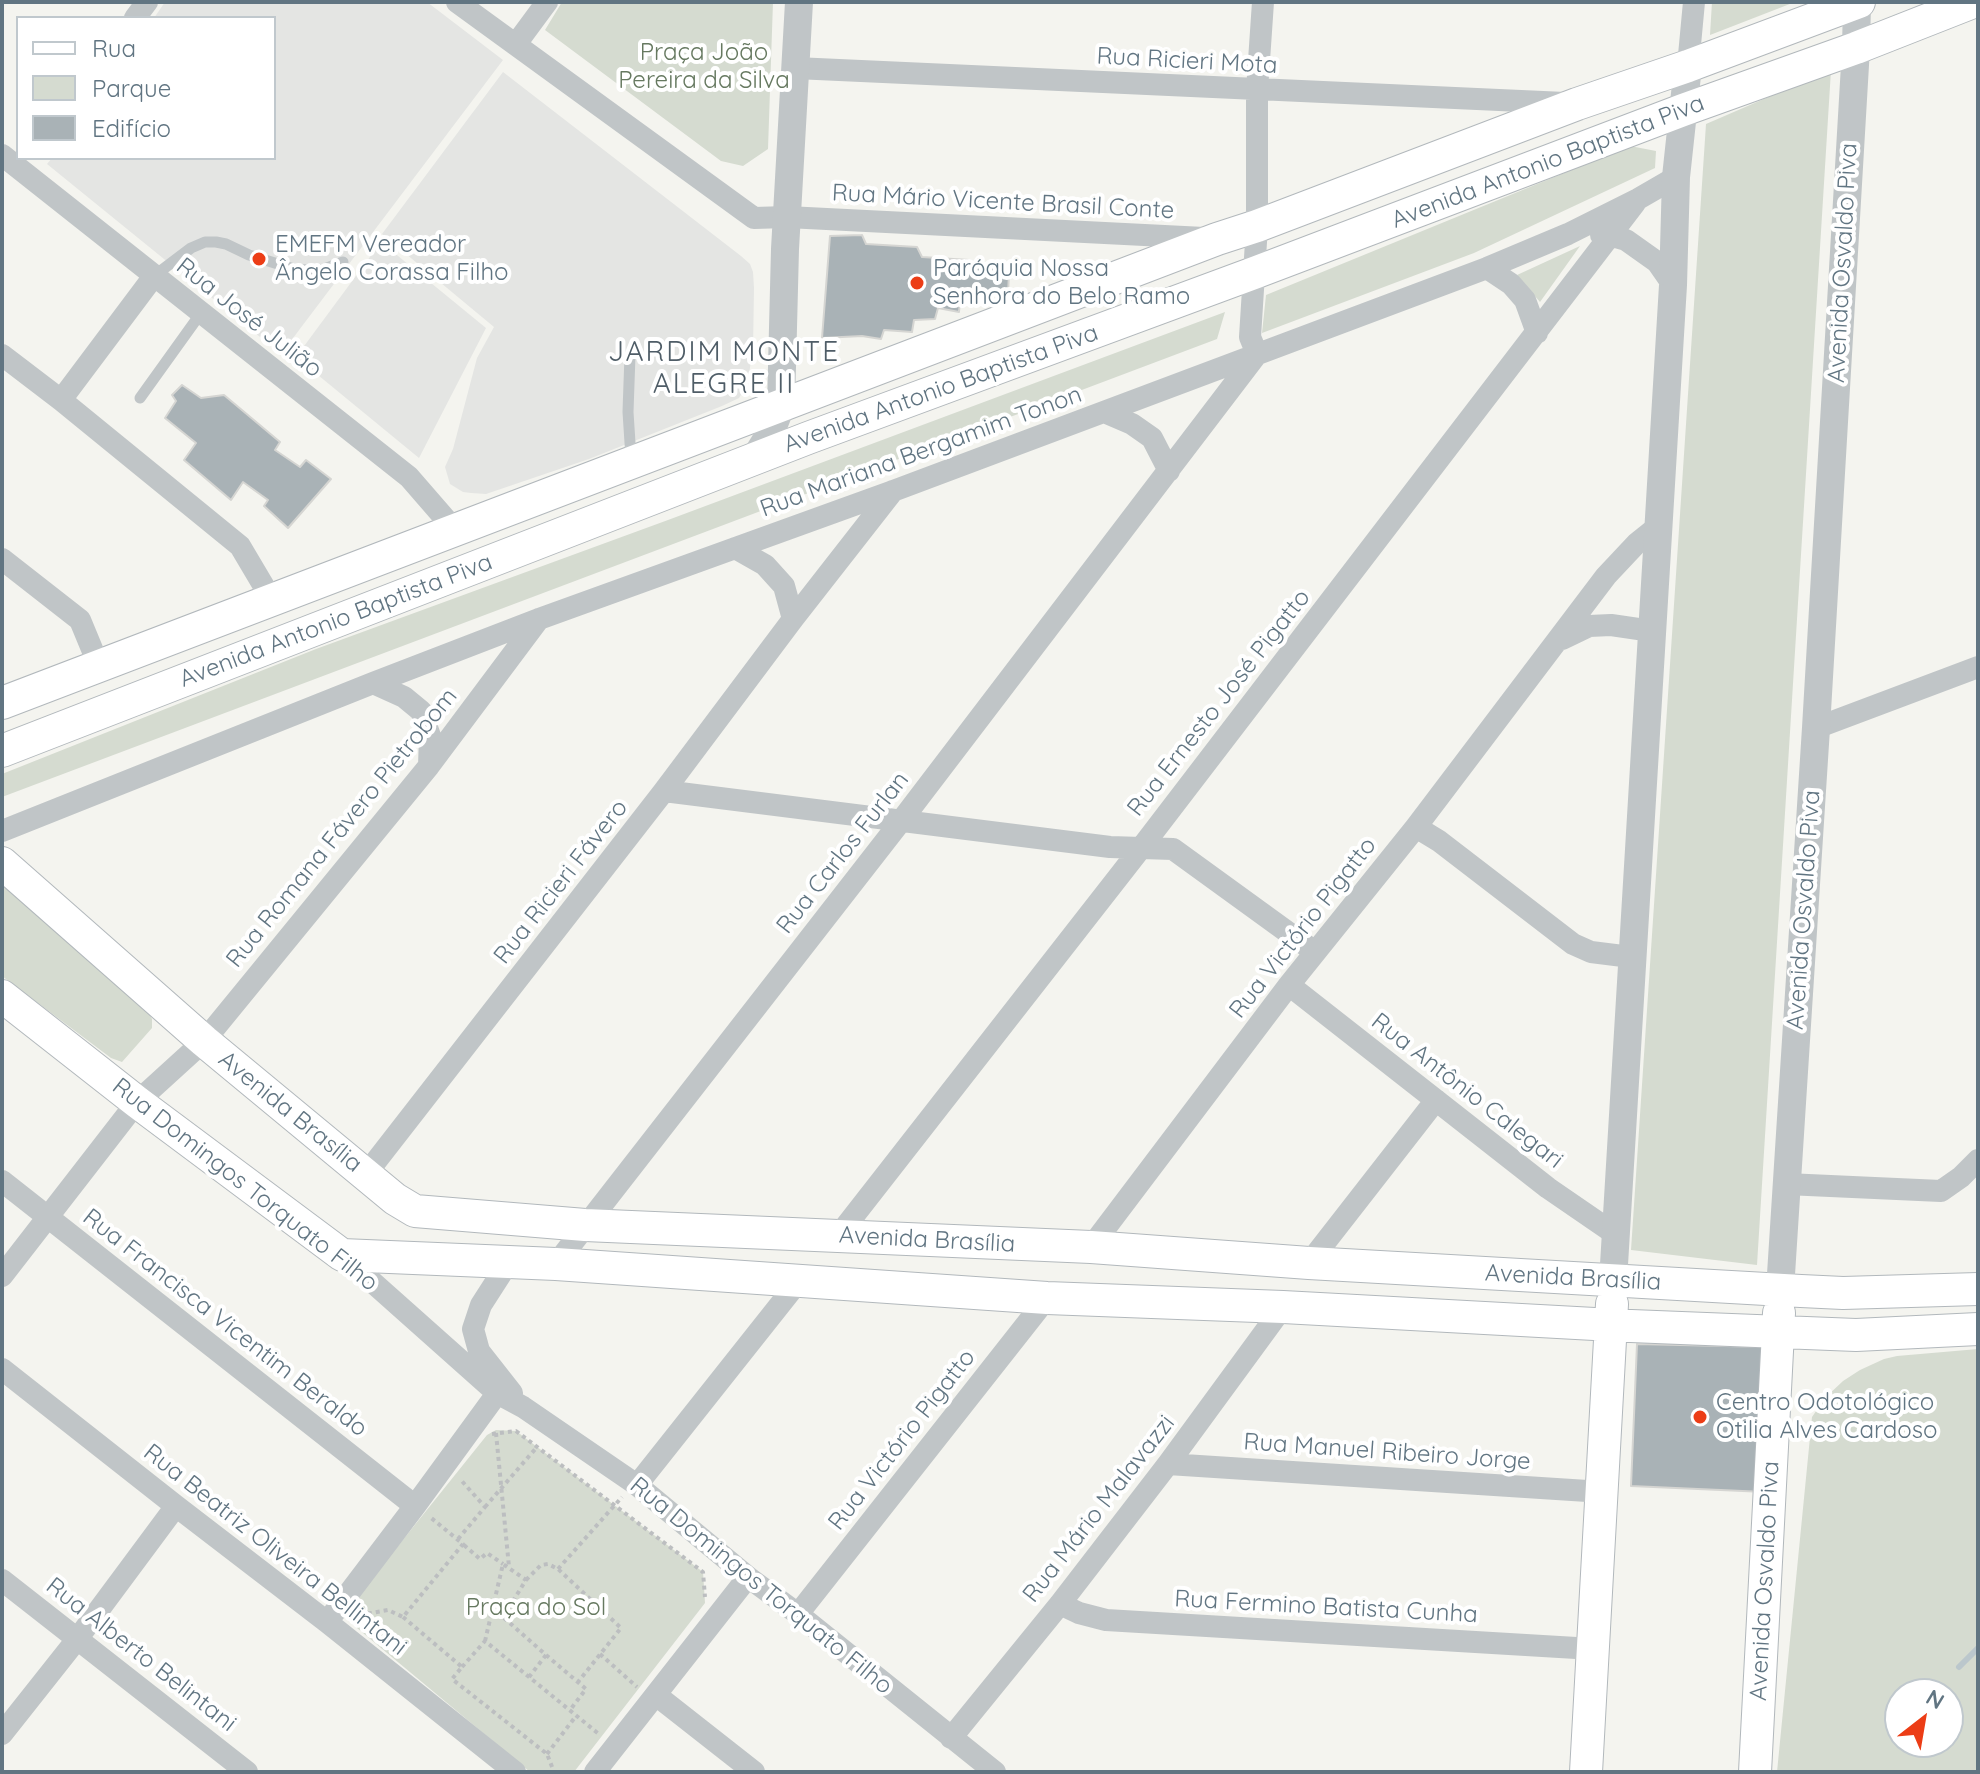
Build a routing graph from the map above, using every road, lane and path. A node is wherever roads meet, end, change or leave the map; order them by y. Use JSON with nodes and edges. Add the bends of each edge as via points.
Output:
{"nodes":[{"id":1,"x":457,"y":2,"type":"edge"},
{"id":2,"x":547,"y":2,"type":"edge"},
{"id":3,"x":799,"y":2,"type":"edge"},
{"id":4,"x":1263,"y":2,"type":"edge"},
{"id":5,"x":1694,"y":2,"type":"edge"},
{"id":6,"x":1858,"y":2,"type":"edge"},
{"id":7,"x":1973,"y":2,"type":"edge"},
{"id":8,"x":516,"y":44,"type":"junction"},
{"id":9,"x":1856,"y":48,"type":"junction"},
{"id":10,"x":1688,"y":66,"type":"junction"},
{"id":11,"x":795,"y":68,"type":"junction"},
{"id":12,"x":1257,"y":90,"type":"junction"},
{"id":13,"x":1577,"y":104,"type":"junction"},
{"id":14,"x":1683,"y":110,"type":"junction"},
{"id":15,"x":2,"y":155,"type":"edge"},
{"id":16,"x":27,"y":164,"type":"edge"},
{"id":17,"x":1676,"y":177,"type":"junction"},
{"id":18,"x":1638,"y":199,"type":"junction"},
{"id":19,"x":787,"y":217,"type":"junction"},
{"id":20,"x":1257,"y":226,"type":"junction"},
{"id":21,"x":1568,"y":234,"type":"junction"},
{"id":22,"x":1612,"y":236,"type":"junction"},
{"id":23,"x":1217,"y":239,"type":"junction"},
{"id":24,"x":343,"y":262,"type":"dead end"},
{"id":25,"x":1487,"y":268,"type":"junction"},
{"id":26,"x":1254,"y":273,"type":"junction"},
{"id":27,"x":154,"y":276,"type":"junction"},
{"id":28,"x":1673,"y":285,"type":"junction"},
{"id":29,"x":201,"y":313,"type":"junction"},
{"id":30,"x":1537,"y":333,"type":"junction"},
{"id":31,"x":1257,"y":354,"type":"junction"},
{"id":32,"x":2,"y":355,"type":"edge"},
{"id":33,"x":630,"y":355,"type":"dead end"},
{"id":34,"x":140,"y":398,"type":"dead end"},
{"id":35,"x":61,"y":400,"type":"junction"},
{"id":36,"x":781,"y":406,"type":"junction"},
{"id":37,"x":1104,"y":412,"type":"junction"},
{"id":38,"x":808,"y":438,"type":"junction"},
{"id":39,"x":755,"y":458,"type":"junction"},
{"id":40,"x":631,"y":462,"type":"junction"},
{"id":41,"x":1169,"y":471,"type":"junction"},
{"id":42,"x":595,"y":476,"type":"junction"},
{"id":43,"x":893,"y":491,"type":"junction"},
{"id":44,"x":608,"y":516,"type":"junction"},
{"id":45,"x":1657,"y":527,"type":"junction"},
{"id":46,"x":455,"y":530,"type":"junction"},
{"id":47,"x":735,"y":548,"type":"junction"},
{"id":48,"x":2,"y":559,"type":"edge"},
{"id":49,"x":272,"y":600,"type":"junction"},
{"id":50,"x":539,"y":619,"type":"junction"},
{"id":51,"x":793,"y":619,"type":"junction"},
{"id":52,"x":1652,"y":631,"type":"junction"},
{"id":53,"x":1558,"y":642,"type":"junction"},
{"id":54,"x":99,"y":666,"type":"junction"},
{"id":55,"x":1978,"y":667,"type":"edge"},
{"id":56,"x":373,"y":683,"type":"junction"},
{"id":57,"x":2,"y":703,"type":"edge"},
{"id":58,"x":1816,"y":728,"type":"junction"},
{"id":59,"x":2,"y":751,"type":"edge"},
{"id":60,"x":429,"y":766,"type":"junction"},
{"id":61,"x":664,"y":791,"type":"junction"},
{"id":62,"x":901,"y":821,"type":"junction"},
{"id":63,"x":1416,"y":827,"type":"junction"},
{"id":64,"x":2,"y":831,"type":"edge"},
{"id":65,"x":1141,"y":848,"type":"junction"},
{"id":66,"x":2,"y":863,"type":"edge"},
{"id":67,"x":1315,"y":952,"type":"junction"},
{"id":68,"x":1631,"y":957,"type":"junction"},
{"id":69,"x":1289,"y":985,"type":"junction"},
{"id":70,"x":2,"y":996,"type":"edge"},
{"id":71,"x":204,"y":1041,"type":"junction"},
{"id":72,"x":1436,"y":1100,"type":"junction"},
{"id":73,"x":137,"y":1102,"type":"junction"},
{"id":74,"x":1978,"y":1160,"type":"edge"},
{"id":75,"x":366,"y":1174,"type":"junction"},
{"id":76,"x":2,"y":1181,"type":"edge"},
{"id":77,"x":1786,"y":1184,"type":"junction"},
{"id":78,"x":48,"y":1216,"type":"junction"},
{"id":79,"x":585,"y":1225,"type":"junction"},
{"id":80,"x":1615,"y":1234,"type":"junction"},
{"id":81,"x":838,"y":1236,"type":"junction"},
{"id":82,"x":1091,"y":1247,"type":"junction"},
{"id":83,"x":342,"y":1255,"type":"junction"},
{"id":84,"x":508,"y":1263,"type":"junction"},
{"id":85,"x":1309,"y":1263,"type":"junction"},
{"id":86,"x":556,"y":1264,"type":"junction"},
{"id":87,"x":2,"y":1276,"type":"edge"},
{"id":88,"x":1613,"y":1281,"type":"junction"},
{"id":89,"x":798,"y":1282,"type":"junction"},
{"id":90,"x":1978,"y":1289,"type":"edge"},
{"id":91,"x":1780,"y":1290,"type":"junction"},
{"id":92,"x":1047,"y":1298,"type":"junction"},
{"id":93,"x":1283,"y":1307,"type":"junction"},
{"id":94,"x":1611,"y":1325,"type":"junction"},
{"id":95,"x":1978,"y":1329,"type":"edge"},
{"id":96,"x":1778,"y":1332,"type":"junction"},
{"id":97,"x":2,"y":1369,"type":"edge"},
{"id":98,"x":501,"y":1388,"type":"junction"},
{"id":99,"x":496,"y":1432,"type":"junction"},
{"id":100,"x":487,"y":1435,"type":"dead end"},
{"id":101,"x":537,"y":1447,"type":"junction"},
{"id":102,"x":1168,"y":1464,"type":"junction"},
{"id":103,"x":455,"y":1474,"type":"dead end"},
{"id":104,"x":635,"y":1484,"type":"junction"},
{"id":105,"x":501,"y":1488,"type":"junction"},
{"id":106,"x":1603,"y":1492,"type":"junction"},
{"id":107,"x":176,"y":1506,"type":"junction"},
{"id":108,"x":616,"y":1506,"type":"junction"},
{"id":109,"x":485,"y":1507,"type":"junction"},
{"id":110,"x":426,"y":1509,"type":"junction"},
{"id":111,"x":458,"y":1540,"type":"junction"},
{"id":112,"x":463,"y":1544,"type":"junction"},
{"id":113,"x":503,"y":1564,"type":"junction"},
{"id":114,"x":509,"y":1568,"type":"junction"},
{"id":115,"x":558,"y":1569,"type":"junction"},
{"id":116,"x":748,"y":1577,"type":"junction"},
{"id":117,"x":2,"y":1580,"type":"edge"},
{"id":118,"x":526,"y":1580,"type":"junction"},
{"id":119,"x":705,"y":1603,"type":"dead end"},
{"id":120,"x":365,"y":1604,"type":"dead end"},
{"id":121,"x":1060,"y":1604,"type":"junction"},
{"id":122,"x":798,"y":1614,"type":"junction"},
{"id":123,"x":403,"y":1617,"type":"junction"},
{"id":124,"x":327,"y":1622,"type":"junction"},
{"id":125,"x":78,"y":1638,"type":"junction"},
{"id":126,"x":485,"y":1641,"type":"junction"},
{"id":127,"x":1593,"y":1649,"type":"junction"},
{"id":128,"x":600,"y":1654,"type":"junction"},
{"id":129,"x":546,"y":1655,"type":"junction"},
{"id":130,"x":462,"y":1667,"type":"junction"},
{"id":131,"x":529,"y":1677,"type":"junction"},
{"id":132,"x":578,"y":1682,"type":"junction"},
{"id":133,"x":647,"y":1692,"type":"junction"},
{"id":134,"x":570,"y":1710,"type":"junction"},
{"id":135,"x":576,"y":1716,"type":"junction"},
{"id":136,"x":2,"y":1734,"type":"edge"},
{"id":137,"x":602,"y":1736,"type":"dead end"},
{"id":138,"x":951,"y":1738,"type":"junction"},
{"id":139,"x":547,"y":1754,"type":"junction"},
{"id":140,"x":247,"y":1772,"type":"edge"},
{"id":141,"x":515,"y":1772,"type":"edge"},
{"id":142,"x":554,"y":1772,"type":"edge"},
{"id":143,"x":595,"y":1772,"type":"edge"},
{"id":144,"x":754,"y":1772,"type":"edge"},
{"id":145,"x":999,"y":1772,"type":"edge"},
{"id":146,"x":1586,"y":1772,"type":"edge"},
{"id":147,"x":1755,"y":1772,"type":"edge"}],
"edges":[{"from":1,"to":8,"type":"street","name":"Rua Mário Vicente Brasil Conte"},
{"from":2,"to":8,"type":"street"},
{"from":3,"to":11,"type":"street"},
{"from":4,"to":12,"type":"street"},
{"from":5,"to":10,"type":"street"},
{"from":6,"to":9,"type":"street","name":"Avenida Osvaldo Piva"},
{"from":6,"to":10,"type":"main road","name":"Avenida Antonio Baptista Piva"},
{"from":7,"to":9,"type":"main road","name":"Avenida Antonio Baptista Piva"},
{"from":8,"to":19,"type":"street","name":"Rua Mário Vicente Brasil Conte","via":[[754,218]]},
{"from":9,"to":14,"type":"main road","name":"Avenida Antonio Baptista Piva"},
{"from":9,"to":58,"type":"street","name":"Avenida Osvaldo Piva"},
{"from":10,"to":13,"type":"main road","name":"Avenida Antonio Baptista Piva"},
{"from":10,"to":14,"type":"street"},
{"from":11,"to":12,"type":"street","name":"Rua Ricieri Mota"},
{"from":11,"to":19,"type":"street"},
{"from":12,"to":13,"type":"street","name":"Rua Ricieri Mota"},
{"from":12,"to":20,"type":"street"},
{"from":13,"to":20,"type":"main road","name":"Avenida Antonio Baptista Piva"},
{"from":14,"to":17,"type":"street"},
{"from":14,"to":26,"type":"main road","name":"Avenida Antonio Baptista Piva"},
{"from":15,"to":16,"type":"street","name":"Rua José Julião"},
{"from":16,"to":27,"type":"street","name":"Rua José Julião"},
{"from":17,"to":18,"type":"street","name":"Rua Mariana Bergamim Tonon"},
{"from":17,"to":28,"type":"street"},
{"from":18,"to":21,"type":"street","name":"Rua Mariana Bergamim Tonon"},
{"from":18,"to":22,"type":"street","name":"Rua Ernesto José Pigatto"},
{"from":19,"to":23,"type":"street","name":"Rua Mário Vicente Brasil Conte"},
{"from":19,"to":36,"type":"street"},
{"from":20,"to":23,"type":"main road","name":"Avenida Antonio Baptista Piva"},
{"from":20,"to":26,"type":"street"},
{"from":21,"to":22,"type":"street","name":"Rua Mariana Bergamim Tonon"},
{"from":21,"to":25,"type":"street","name":"Rua Mariana Bergamim Tonon"},
{"from":22,"to":28,"type":"street","name":"Rua Mariana Bergamim Tonon","via":[[1657,262]]},
{"from":22,"to":30,"type":"street","name":"Rua Ernesto José Pigatto"},
{"from":23,"to":36,"type":"main road","name":"Avenida Antonio Baptista Piva"},
{"from":24,"to":27,"type":"lane","via":[[319,271],[294,269],[226,244],[205,242]]},
{"from":25,"to":30,"type":"street","via":[[1525,300]]},
{"from":25,"to":31,"type":"street","name":"Rua Mariana Bergamim Tonon"},
{"from":26,"to":31,"type":"street","via":[[1250,337]]},
{"from":26,"to":38,"type":"main road","name":"Avenida Antonio Baptista Piva"},
{"from":27,"to":29,"type":"street","name":"Rua José Julião"},
{"from":27,"to":35,"type":"street"},
{"from":28,"to":45,"type":"street"},
{"from":29,"to":34,"type":"lane"},
{"from":29,"to":46,"type":"street","name":"Rua José Julião","via":[[409,477]]},
{"from":30,"to":65,"type":"street","name":"Rua Ernesto José Pigatto"},
{"from":31,"to":37,"type":"street","name":"Rua Mariana Bergamim Tonon"},
{"from":31,"to":41,"type":"street","name":"Rua Carlos Furlan"},
{"from":32,"to":35,"type":"street"},
{"from":33,"to":40,"type":"lane"},
{"from":35,"to":49,"type":"street","via":[[240,546]]},
{"from":36,"to":38,"type":"street"},
{"from":36,"to":39,"type":"street"},
{"from":36,"to":40,"type":"main road","name":"Avenida Antonio Baptista Piva"},
{"from":37,"to":41,"type":"street","via":[[1152,438]]},
{"from":37,"to":43,"type":"street","name":"Rua Mariana Bergamim Tonon"},
{"from":38,"to":39,"type":"main road","name":"Avenida Antonio Baptista Piva"},
{"from":39,"to":44,"type":"main road","name":"Avenida Antonio Baptista Piva"},
{"from":40,"to":42,"type":"main road","name":"Avenida Antonio Baptista Piva"},
{"from":41,"to":62,"type":"street","name":"Rua Carlos Furlan"},
{"from":42,"to":44,"type":"main road","via":[[608,488]]},
{"from":42,"to":46,"type":"main road","name":"Avenida Antonio Baptista Piva"},
{"from":43,"to":47,"type":"street","name":"Rua Mariana Bergamim Tonon"},
{"from":43,"to":51,"type":"street","name":"Rua Ricieri Fávero"},
{"from":44,"to":59,"type":"main road","name":"Avenida Antonio Baptista Piva"},
{"from":45,"to":52,"type":"street"},
{"from":45,"to":53,"type":"street","name":"Rua Victório Pigatto","via":[[1622,557]]},
{"from":46,"to":49,"type":"main road","name":"Avenida Antonio Baptista Piva"},
{"from":47,"to":50,"type":"street","name":"Rua Mariana Bergamim Tonon"},
{"from":47,"to":51,"type":"street","via":[[765,565],[784,586]]},
{"from":48,"to":54,"type":"street","via":[[80,620]]},
{"from":49,"to":54,"type":"main road","name":"Avenida Antonio Baptista Piva"},
{"from":50,"to":56,"type":"street","name":"Rua Mariana Bergamim Tonon"},
{"from":50,"to":60,"type":"street","name":"Rua Romana Fávero Pietrobom"},
{"from":51,"to":61,"type":"street","name":"Rua Ricieri Fávero"},
{"from":52,"to":53,"type":"street","name":"Rua Victório Pigatto","via":[[1589,626]]},
{"from":52,"to":68,"type":"street"},
{"from":53,"to":63,"type":"street","name":"Rua Victório Pigatto"},
{"from":54,"to":57,"type":"main road","name":"Avenida Antonio Baptista Piva"},
{"from":55,"to":58,"type":"street"},
{"from":56,"to":60,"type":"street","via":[[421,711],[430,736]]},
{"from":56,"to":64,"type":"street","name":"Rua Mariana Bergamim Tonon"},
{"from":58,"to":77,"type":"street","name":"Avenida Osvaldo Piva"},
{"from":60,"to":71,"type":"street","name":"Rua Romana Fávero Pietrobom"},
{"from":61,"to":62,"type":"street"},
{"from":61,"to":75,"type":"street","name":"Rua Ricieri Fávero"},
{"from":62,"to":65,"type":"street"},
{"from":62,"to":79,"type":"street","name":"Rua Carlos Furlan"},
{"from":63,"to":67,"type":"street","name":"Rua Victório Pigatto"},
{"from":63,"to":68,"type":"street","via":[[1573,944]]},
{"from":65,"to":67,"type":"street","via":[[1173,849]]},
{"from":65,"to":81,"type":"street","name":"Rua Ernesto José Pigatto"},
{"from":66,"to":71,"type":"main road","name":"Avenida Brasília"},
{"from":67,"to":69,"type":"street","name":"Rua Victório Pigatto"},
{"from":68,"to":80,"type":"street"},
{"from":69,"to":72,"type":"street","name":"Rua Antônio Calegari"},
{"from":69,"to":82,"type":"street","name":"Rua Victório Pigatto"},
{"from":70,"to":73,"type":"main road","name":"Rua Domingos Torquato Filho"},
{"from":71,"to":73,"type":"street","name":"Rua Romana Fávero Pietrobom"},
{"from":71,"to":75,"type":"main road","name":"Avenida Brasília"},
{"from":72,"to":80,"type":"street","name":"Rua Antônio Calegari"},
{"from":72,"to":85,"type":"street"},
{"from":73,"to":78,"type":"street","name":"Rua Romana Fávero Pietrobom"},
{"from":73,"to":83,"type":"main road","name":"Rua Domingos Torquato Filho"},
{"from":74,"to":77,"type":"street","via":[[1941,1191]]},
{"from":75,"to":79,"type":"main road","name":"Avenida Brasília","via":[[415,1211]]},
{"from":76,"to":78,"type":"street","name":"Rua Francisca Vicentim Beraldo"},
{"from":77,"to":91,"type":"street","name":"Avenida Osvaldo Piva"},
{"from":78,"to":87,"type":"street","name":"Rua Romana Fávero Pietrobom"},
{"from":78,"to":110,"type":"street","name":"Rua Francisca Vicentim Beraldo"},
{"from":79,"to":81,"type":"main road","name":"Avenida Brasília"},
{"from":79,"to":86,"type":"street","name":"Rua Carlos Furlan"},
{"from":80,"to":88,"type":"street"},
{"from":81,"to":82,"type":"main road","name":"Avenida Brasília"},
{"from":82,"to":85,"type":"main road","name":"Avenida Brasília"},
{"from":83,"to":84,"type":"main road","name":"Avenida Brasília"},
{"from":83,"to":98,"type":"street","name":"Rua Domingos Torquato Filho"},
{"from":84,"to":86,"type":"main road","name":"Avenida Brasília"},
{"from":84,"to":98,"type":"street","name":"Rua Domingos Torquato Filho","via":[[481,1305],[473,1329],[479,1351]]},
{"from":85,"to":88,"type":"main road","name":"Avenida Brasília"},
{"from":86,"to":89,"type":"main road","name":"Avenida Brasília"},
{"from":88,"to":91,"type":"main road","name":"Avenida Brasília"},
{"from":88,"to":94,"type":"main road"},
{"from":89,"to":92,"type":"main road","name":"Avenida Brasília"},
{"from":89,"to":104,"type":"street"},
{"from":90,"to":91,"type":"main road","name":"Avenida Brasília"},
{"from":91,"to":96,"type":"main road","name":"Avenida Osvaldo Piva"},
{"from":92,"to":93,"type":"main road","name":"Avenida Brasília"},
{"from":92,"to":122,"type":"street","name":"Rua Victório Pigatto"},
{"from":93,"to":94,"type":"main road","name":"Avenida Brasília"},
{"from":93,"to":102,"type":"street","name":"Rua Mário Malavazzi"},
{"from":94,"to":96,"type":"main road","name":"Avenida Brasília"},
{"from":94,"to":106,"type":"main road"},
{"from":95,"to":96,"type":"main road","name":"Avenida Brasília","via":[[1856,1335]]},
{"from":96,"to":147,"type":"main road","name":"Avenida Osvaldo Piva"},
{"from":97,"to":107,"type":"street","name":"Rua Beatriz Oliveira Bellintani"},
{"from":98,"to":104,"type":"street","name":"Rua Domingos Torquato Filho"},
{"from":98,"to":110,"type":"street"},
{"from":99,"to":100,"type":"path"},
{"from":99,"to":101,"type":"path","via":[[516,1431]]},
{"from":99,"to":105,"type":"path"},
{"from":101,"to":105,"type":"path"},
{"from":101,"to":108,"type":"path"},
{"from":102,"to":106,"type":"street","name":"Rua Manuel Ribeiro Jorge"},
{"from":102,"to":121,"type":"street","name":"Rua Mário Malavazzi"},
{"from":103,"to":109,"type":"path"},
{"from":104,"to":108,"type":"path"},
{"from":104,"to":116,"type":"street","name":"Rua Domingos Torquato Filho"},
{"from":105,"to":109,"type":"path"},
{"from":105,"to":114,"type":"path"},
{"from":106,"to":127,"type":"main road"},
{"from":107,"to":124,"type":"street","name":"Rua Beatriz Oliveira Bellintani"},
{"from":107,"to":125,"type":"street"},
{"from":108,"to":115,"type":"path"},
{"from":108,"to":119,"type":"path","via":[[703,1572]]},
{"from":109,"to":111,"type":"path"},
{"from":110,"to":111,"type":"path"},
{"from":110,"to":124,"type":"street"},
{"from":111,"to":112,"type":"path"},
{"from":112,"to":113,"type":"path","via":[[480,1559],[487,1553]]},
{"from":112,"to":123,"type":"path"},
{"from":113,"to":114,"type":"path"},
{"from":113,"to":126,"type":"path"},
{"from":114,"to":118,"type":"path"},
{"from":115,"to":118,"type":"path","via":[[541,1565]]},
{"from":115,"to":128,"type":"path","via":[[621,1628]]},
{"from":116,"to":122,"type":"street","name":"Rua Domingos Torquato Filho"},
{"from":116,"to":133,"type":"street"},
{"from":117,"to":125,"type":"street","name":"Rua Alberto Belintani"},
{"from":118,"to":129,"type":"path","via":[[503,1617]]},
{"from":120,"to":123,"type":"path","via":[[355,1616],[388,1610]]},
{"from":121,"to":127,"type":"street","name":"Rua Fermino Batista Cunha","via":[[1106,1620]]},
{"from":121,"to":138,"type":"street","name":"Rua Mário Malavazzi"},
{"from":122,"to":138,"type":"street","name":"Rua Domingos Torquato Filho"},
{"from":123,"to":130,"type":"path"},
{"from":124,"to":141,"type":"street","name":"Rua Beatriz Oliveira Bellintani"},
{"from":125,"to":136,"type":"street"},
{"from":125,"to":140,"type":"street","name":"Rua Alberto Belintani"},
{"from":126,"to":130,"type":"path"},
{"from":126,"to":131,"type":"path"},
{"from":127,"to":146,"type":"main road"},
{"from":128,"to":132,"type":"path"},
{"from":128,"to":133,"type":"path"},
{"from":129,"to":131,"type":"path"},
{"from":129,"to":132,"type":"path"},
{"from":130,"to":139,"type":"path","via":[[452,1679]]},
{"from":131,"to":134,"type":"path"},
{"from":132,"to":134,"type":"path","via":[[586,1689]]},
{"from":133,"to":143,"type":"street"},
{"from":133,"to":144,"type":"street"},
{"from":134,"to":135,"type":"path"},
{"from":135,"to":137,"type":"path"},
{"from":135,"to":139,"type":"path"},
{"from":138,"to":145,"type":"street","name":"Rua Domingos Torquato Filho"},
{"from":139,"to":142,"type":"path"}]}
